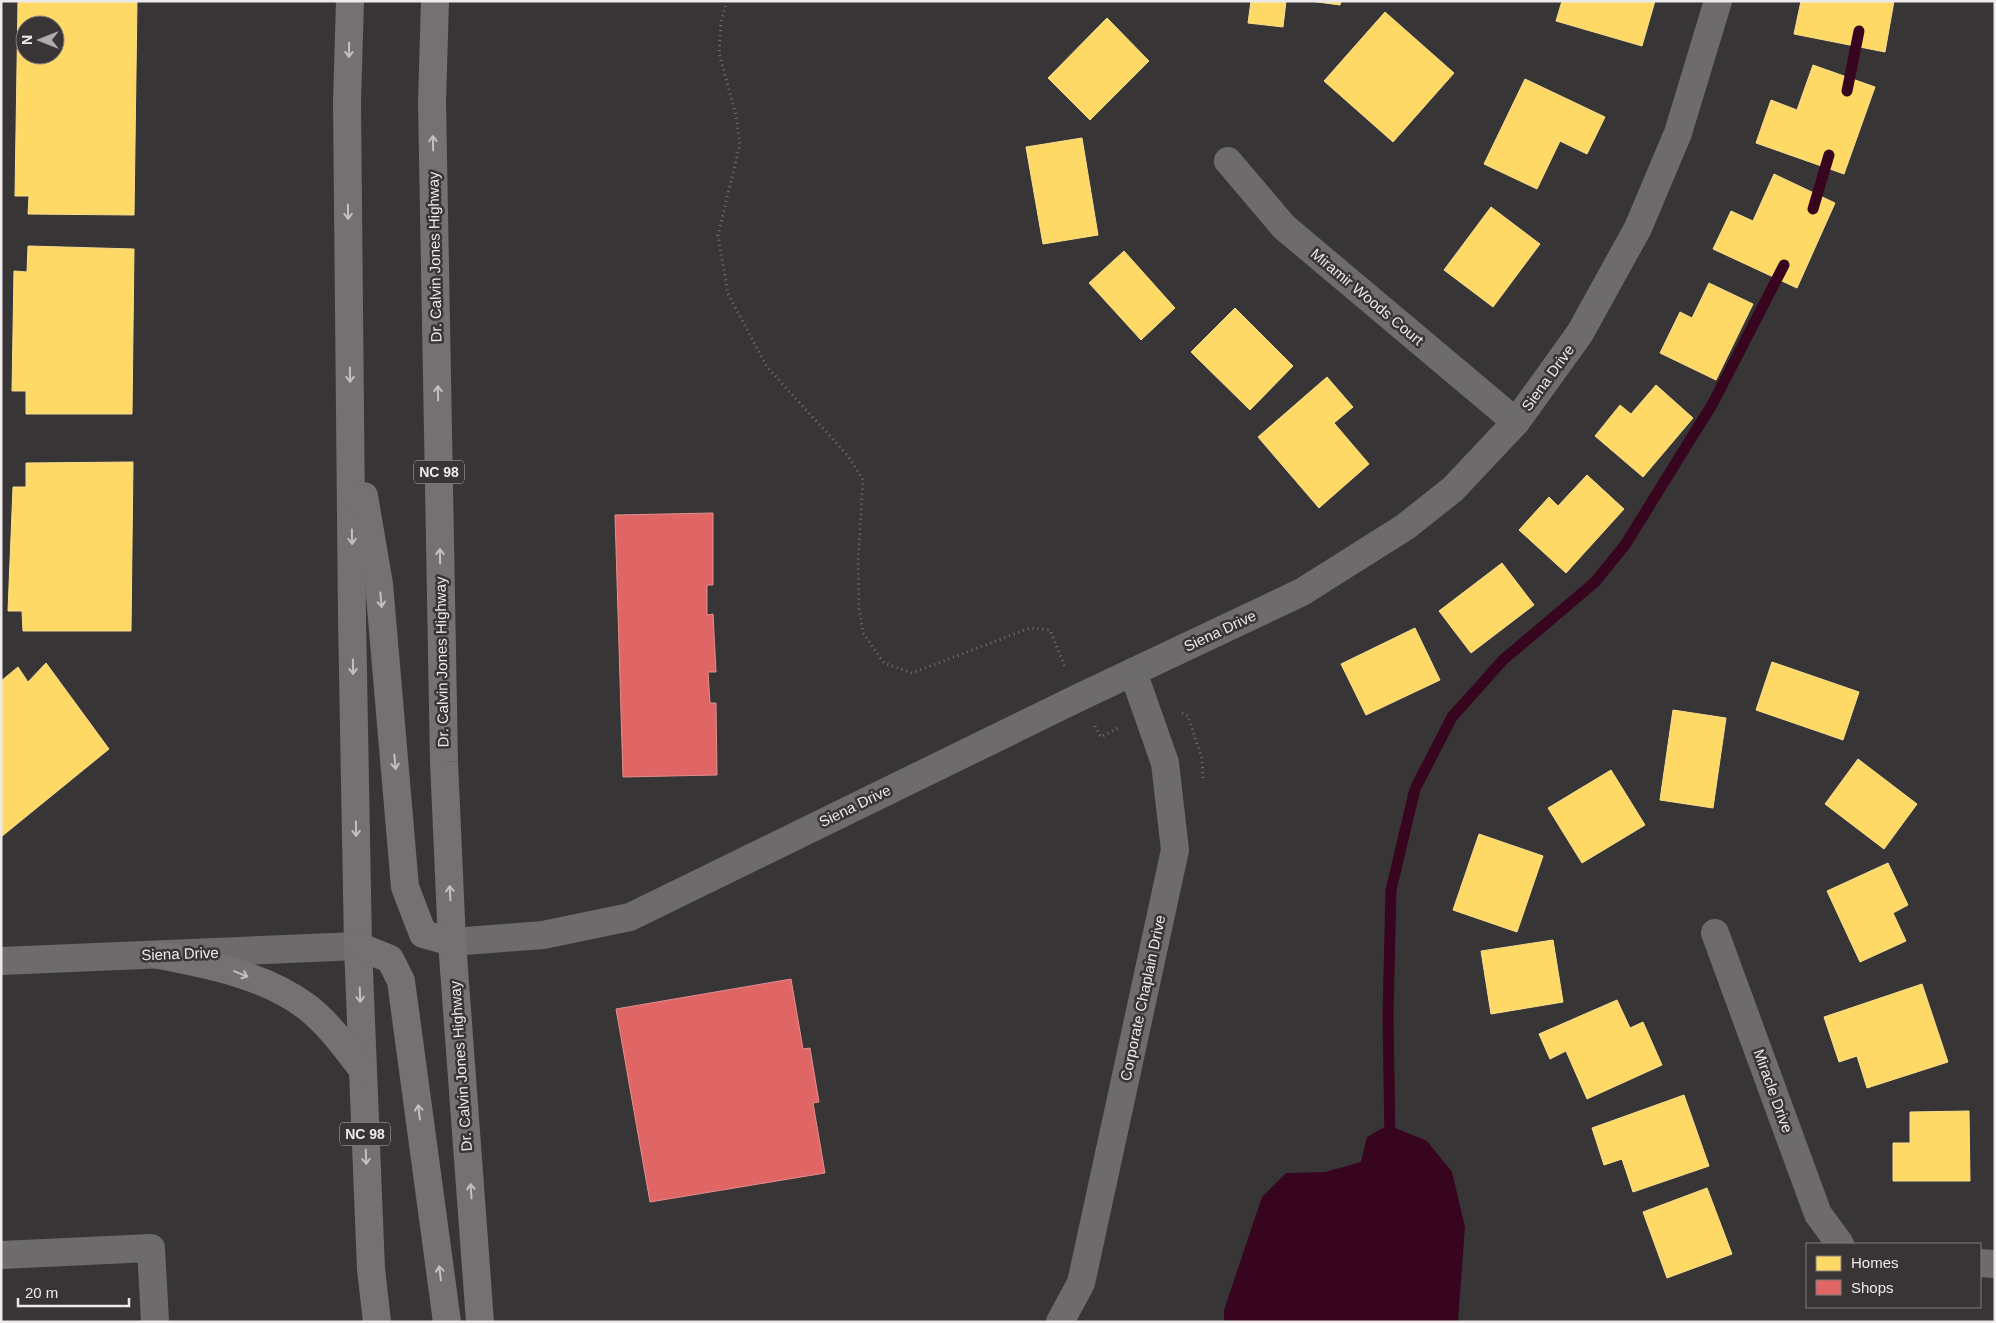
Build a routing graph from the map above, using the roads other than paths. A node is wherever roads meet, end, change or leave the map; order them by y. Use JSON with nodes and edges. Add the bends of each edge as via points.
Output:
{"nodes":[{"id":1,"x":350,"y":1,"type":"edge"},
{"id":2,"x":435,"y":1,"type":"edge"},
{"id":3,"x":1718,"y":1,"type":"edge"},
{"id":4,"x":1228,"y":161,"type":"dead end"},
{"id":5,"x":350,"y":414,"type":"junction"},
{"id":6,"x":1516,"y":422,"type":"junction"},
{"id":7,"x":1133,"y":672,"type":"junction"},
{"id":8,"x":1715,"y":933,"type":"dead end"},
{"id":9,"x":452,"y":942,"type":"junction"},
{"id":10,"x":358,"y":946,"type":"junction"},
{"id":11,"x":160,"y":955,"type":"junction"},
{"id":12,"x":1,"y":962,"type":"edge"},
{"id":13,"x":363,"y":1070,"type":"junction"},
{"id":14,"x":1839,"y":1243,"type":"edge"},
{"id":15,"x":1,"y":1255,"type":"edge"},
{"id":16,"x":1981,"y":1263,"type":"edge"},
{"id":17,"x":1995,"y":1264,"type":"edge"},
{"id":18,"x":155,"y":1322,"type":"edge"},
{"id":19,"x":377,"y":1322,"type":"edge"},
{"id":20,"x":446,"y":1322,"type":"edge"},
{"id":21,"x":480,"y":1322,"type":"edge"},
{"id":22,"x":1060,"y":1322,"type":"edge"}],
"edges":[{"from":1,"to":5,"type":"highway","number":"NC 98","one_way":true,"via":[[347,102]]},
{"from":9,"to":2,"type":"highway","name":"Dr. Calvin Jones Highway","number":"NC 98","one_way":true,"via":[[444,762],[432,102]]},
{"from":3,"to":6,"type":"street","name":"Siena Drive","via":[[1678,133],[1638,228],[1580,333]]},
{"from":4,"to":6,"type":"street","name":"Miramir Woods Court","via":[[1284,227]]},
{"from":5,"to":9,"type":"highway","one_way":true,"via":[[379,584],[405,887],[423,934]]},
{"from":5,"to":10,"type":"highway","number":"NC 98","one_way":true},
{"from":6,"to":7,"type":"street","name":"Siena Drive","via":[[1453,489],[1405,527],[1302,592]]},
{"from":7,"to":9,"type":"street","name":"Siena Drive","via":[[630,917],[543,935]]},
{"from":7,"to":22,"type":"street","name":"Corporate Chaplain Drive","via":[[1165,762],[1175,850],[1081,1283]]},
{"from":8,"to":14,"type":"street","name":"Miracle Drive","via":[[1818,1214]]},
{"from":21,"to":9,"type":"highway","name":"Dr. Calvin Jones Highway","number":"NC 98","one_way":true},
{"from":10,"to":11,"type":"street","name":"Siena Drive"},
{"from":10,"to":13,"type":"highway","number":"NC 98","one_way":true},
{"from":20,"to":10,"type":"highway","one_way":true,"via":[[401,981],[390,959]]},
{"from":11,"to":12,"type":"street","name":"Siena Drive"},
{"from":11,"to":13,"type":"highway","one_way":true,"via":[[235,971],[307,1006]]},
{"from":13,"to":19,"type":"highway","number":"NC 98","one_way":true,"via":[[371,1269]]},
{"from":15,"to":18,"type":"street","via":[[152,1248]]},
{"from":16,"to":17,"type":"street"}]}
